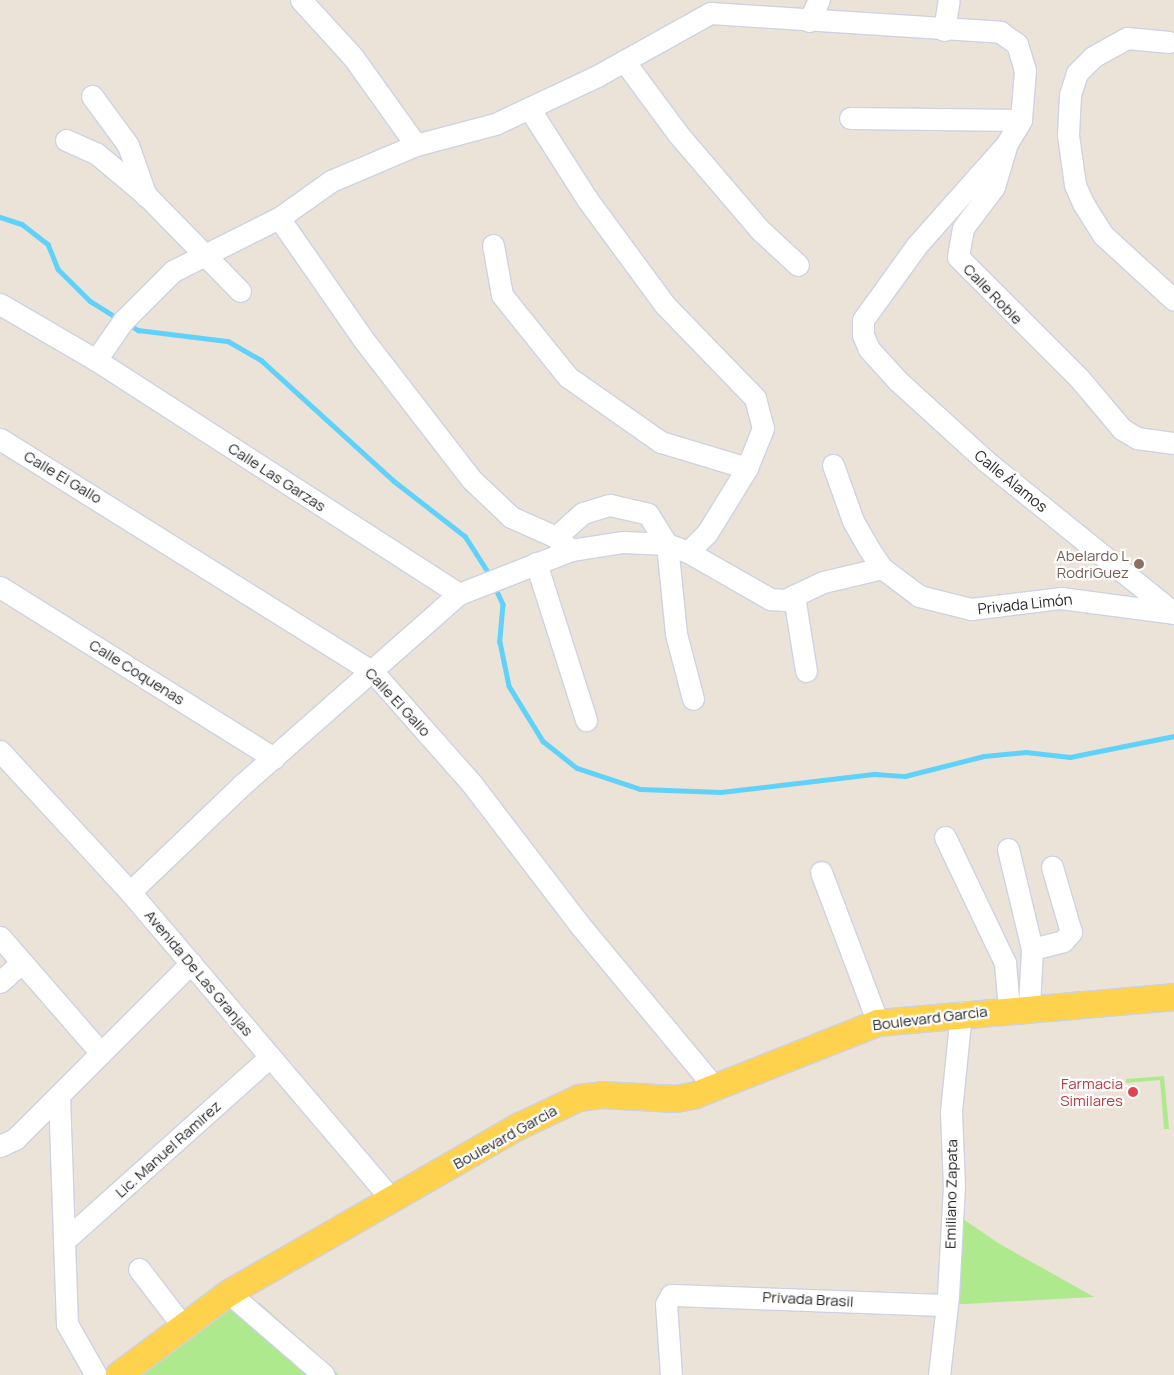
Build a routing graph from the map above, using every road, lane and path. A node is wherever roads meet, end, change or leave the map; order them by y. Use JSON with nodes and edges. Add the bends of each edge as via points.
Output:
{"nodes":[{"id":1,"x":301,"y":0,"type":"edge"},
{"id":2,"x":819,"y":0,"type":"edge"},
{"id":3,"x":950,"y":0,"type":"edge"},
{"id":4,"x":809,"y":21,"type":"junction"},
{"id":5,"x":944,"y":30,"type":"junction"},
{"id":6,"x":1169,"y":42,"type":"dead end"},
{"id":7,"x":624,"y":61,"type":"junction"},
{"id":8,"x":92,"y":96,"type":"dead end"},
{"id":9,"x":529,"y":108,"type":"junction"},
{"id":10,"x":850,"y":118,"type":"dead end"},
{"id":11,"x":1021,"y":120,"type":"junction"},
{"id":12,"x":66,"y":140,"type":"dead end"},
{"id":13,"x":1007,"y":143,"type":"junction"},
{"id":14,"x":416,"y":145,"type":"junction"},
{"id":15,"x":146,"y":196,"type":"junction"},
{"id":16,"x":279,"y":218,"type":"junction"},
{"id":17,"x":493,"y":245,"type":"dead end"},
{"id":18,"x":202,"y":257,"type":"junction"},
{"id":19,"x":798,"y":265,"type":"dead end"},
{"id":20,"x":240,"y":291,"type":"dead end"},
{"id":21,"x":1174,"y":300,"type":"edge"},
{"id":22,"x":0,"y":304,"type":"edge"},
{"id":23,"x":96,"y":360,"type":"junction"},
{"id":24,"x":0,"y":439,"type":"edge"},
{"id":25,"x":1174,"y":444,"type":"edge"},
{"id":26,"x":833,"y":465,"type":"dead end"},
{"id":27,"x":747,"y":468,"type":"junction"},
{"id":28,"x":564,"y":544,"type":"junction"},
{"id":29,"x":667,"y":544,"type":"junction"},
{"id":30,"x":688,"y":552,"type":"junction"},
{"id":31,"x":536,"y":563,"type":"junction"},
{"id":32,"x":882,"y":568,"type":"junction"},
{"id":33,"x":0,"y":587,"type":"edge"},
{"id":34,"x":459,"y":594,"type":"junction"},
{"id":35,"x":794,"y":596,"type":"junction"},
{"id":36,"x":1174,"y":613,"type":"edge"},
{"id":37,"x":806,"y":671,"type":"dead end"},
{"id":38,"x":373,"y":672,"type":"junction"},
{"id":39,"x":693,"y":699,"type":"dead end"},
{"id":40,"x":586,"y":720,"type":"dead end"},
{"id":41,"x":0,"y":751,"type":"edge"},
{"id":42,"x":274,"y":758,"type":"junction"},
{"id":43,"x":945,"y":837,"type":"dead end"},
{"id":44,"x":1008,"y":849,"type":"dead end"},
{"id":45,"x":1052,"y":867,"type":"dead end"},
{"id":46,"x":821,"y":872,"type":"dead end"},
{"id":47,"x":130,"y":892,"type":"junction"},
{"id":48,"x":0,"y":937,"type":"edge"},
{"id":49,"x":1032,"y":949,"type":"junction"},
{"id":50,"x":21,"y":963,"type":"junction"},
{"id":51,"x":191,"y":963,"type":"junction"},
{"id":52,"x":0,"y":982,"type":"edge"},
{"id":53,"x":1174,"y":997,"type":"edge"},
{"id":54,"x":1019,"y":1008,"type":"junction"},
{"id":55,"x":961,"y":1013,"type":"junction"},
{"id":56,"x":878,"y":1023,"type":"junction"},
{"id":57,"x":101,"y":1053,"type":"junction"},
{"id":58,"x":270,"y":1057,"type":"junction"},
{"id":59,"x":716,"y":1089,"type":"junction"},
{"id":60,"x":58,"y":1096,"type":"junction"},
{"id":61,"x":0,"y":1146,"type":"edge"},
{"id":62,"x":392,"y":1200,"type":"junction"},
{"id":63,"x":65,"y":1240,"type":"junction"},
{"id":64,"x":139,"y":1269,"type":"dead end"},
{"id":65,"x":229,"y":1293,"type":"junction"},
{"id":66,"x":946,"y":1306,"type":"junction"},
{"id":67,"x":182,"y":1325,"type":"junction"},
{"id":68,"x":96,"y":1375,"type":"edge"},
{"id":69,"x":119,"y":1375,"type":"edge"},
{"id":70,"x":324,"y":1375,"type":"edge"},
{"id":71,"x":671,"y":1375,"type":"edge"},
{"id":72,"x":939,"y":1375,"type":"edge"}],
"edges":[{"from":1,"to":14,"type":"street","via":[[353,57]]},
{"from":2,"to":4,"type":"street"},
{"from":3,"to":5,"type":"street"},
{"from":4,"to":5,"type":"street"},
{"from":4,"to":7,"type":"street","via":[[710,13]]},
{"from":5,"to":11,"type":"street","name":"Calle Roble","via":[[1000,32],[1017,44],[1026,70]]},
{"from":6,"to":21,"type":"street","via":[[1127,38],[1093,57],[1077,73],[1072,88],[1068,135],[1075,185],[1103,235]]},
{"from":7,"to":9,"type":"street"},
{"from":7,"to":19,"type":"street","via":[[684,141],[759,229]]},
{"from":8,"to":15,"type":"street","via":[[128,145]]},
{"from":9,"to":14,"type":"street","via":[[495,124]]},
{"from":9,"to":27,"type":"street","via":[[587,199],[664,304],[755,398],[763,428]]},
{"from":10,"to":11,"type":"street"},
{"from":11,"to":13,"type":"street","name":"Calle Roble"},
{"from":12,"to":15,"type":"street","via":[[97,154]]},
{"from":13,"to":25,"type":"street","name":"Calle Roble","via":[[994,187],[963,228],[958,257],[1079,378],[1122,429],[1137,438]]},
{"from":13,"to":36,"type":"street","name":"Calle Álamos","via":[[917,245],[862,320],[863,335],[869,349],[898,381],[987,462]]},
{"from":14,"to":16,"type":"street","via":[[360,166]]},
{"from":15,"to":18,"type":"street"},
{"from":16,"to":18,"type":"street"},
{"from":16,"to":28,"type":"street","via":[[363,339],[472,480],[511,517]]},
{"from":17,"to":27,"type":"street","via":[[502,295],[568,377],[661,442]]},
{"from":18,"to":20,"type":"street"},
{"from":18,"to":23,"type":"street","via":[[173,271],[123,321]]},
{"from":22,"to":23,"type":"street","name":"Calle Las Garzas"},
{"from":23,"to":34,"type":"street","name":"Calle Las Garzas"},
{"from":24,"to":38,"type":"street","name":"Calle El Gallo"},
{"from":26,"to":32,"type":"street","name":"Privada Limón","via":[[853,521]]},
{"from":27,"to":30,"type":"street","via":[[707,533]]},
{"from":28,"to":29,"type":"street"},
{"from":28,"to":29,"type":"street","via":[[583,513],[610,505],[648,514]]},
{"from":28,"to":31,"type":"street"},
{"from":29,"to":30,"type":"street"},
{"from":29,"to":39,"type":"street","via":[[676,634]]},
{"from":30,"to":35,"type":"street","via":[[770,600]]},
{"from":31,"to":34,"type":"street"},
{"from":31,"to":40,"type":"street"},
{"from":32,"to":35,"type":"street","via":[[823,582]]},
{"from":32,"to":36,"type":"street","name":"Privada Limón","via":[[919,596],[946,606],[994,610],[1061,598]]},
{"from":33,"to":42,"type":"street","name":"Calle Coquenas"},
{"from":34,"to":38,"type":"street"},
{"from":35,"to":37,"type":"street"},
{"from":38,"to":42,"type":"street"},
{"from":38,"to":59,"type":"street","name":"Calle El Gallo","via":[[472,784],[681,1050]]},
{"from":41,"to":47,"type":"street","name":"Avenida De Las Granjas"},
{"from":42,"to":47,"type":"street"},
{"from":43,"to":54,"type":"street","via":[[1005,963]]},
{"from":44,"to":49,"type":"street"},
{"from":45,"to":49,"type":"street","via":[[1071,932],[1063,941]]},
{"from":46,"to":56,"type":"street"},
{"from":47,"to":51,"type":"street","name":"Avenida De Las Granjas"},
{"from":48,"to":50,"type":"street"},
{"from":49,"to":54,"type":"street"},
{"from":50,"to":52,"type":"street"},
{"from":50,"to":57,"type":"street"},
{"from":51,"to":57,"type":"street"},
{"from":51,"to":58,"type":"street","name":"Avenida De Las Granjas"},
{"from":53,"to":54,"type":"main road","name":"Boulevard Garcia"},
{"from":54,"to":55,"type":"main road","name":"Boulevard Garcia"},
{"from":55,"to":56,"type":"main road","name":"Boulevard Garcia"},
{"from":55,"to":66,"type":"street","name":"Emiliano Zapata","via":[[951,1111],[954,1186]]},
{"from":56,"to":59,"type":"main road","name":"Boulevard Garcia","via":[[843,1034]]},
{"from":57,"to":60,"type":"street"},
{"from":58,"to":62,"type":"street","name":"Avenida De Las Granjas"},
{"from":58,"to":63,"type":"street","name":"Lic. Manuel Ramirez"},
{"from":59,"to":62,"type":"main road","name":"Boulevard Garcia","via":[[676,1099],[602,1095],[579,1098],[520,1126]]},
{"from":60,"to":61,"type":"street","via":[[15,1139]]},
{"from":60,"to":63,"type":"street"},
{"from":62,"to":65,"type":"main road","name":"Boulevard Garcia"},
{"from":63,"to":68,"type":"street","via":[[67,1324]]},
{"from":64,"to":67,"type":"street"},
{"from":65,"to":67,"type":"main road","name":"Boulevard Garcia"},
{"from":65,"to":70,"type":"street"},
{"from":66,"to":71,"type":"street","name":"Privada Brasil","via":[[671,1295],[666,1304]]},
{"from":66,"to":72,"type":"street","name":"Emiliano Zapata"},
{"from":67,"to":69,"type":"main road","name":"Boulevard Garcia"}]}
